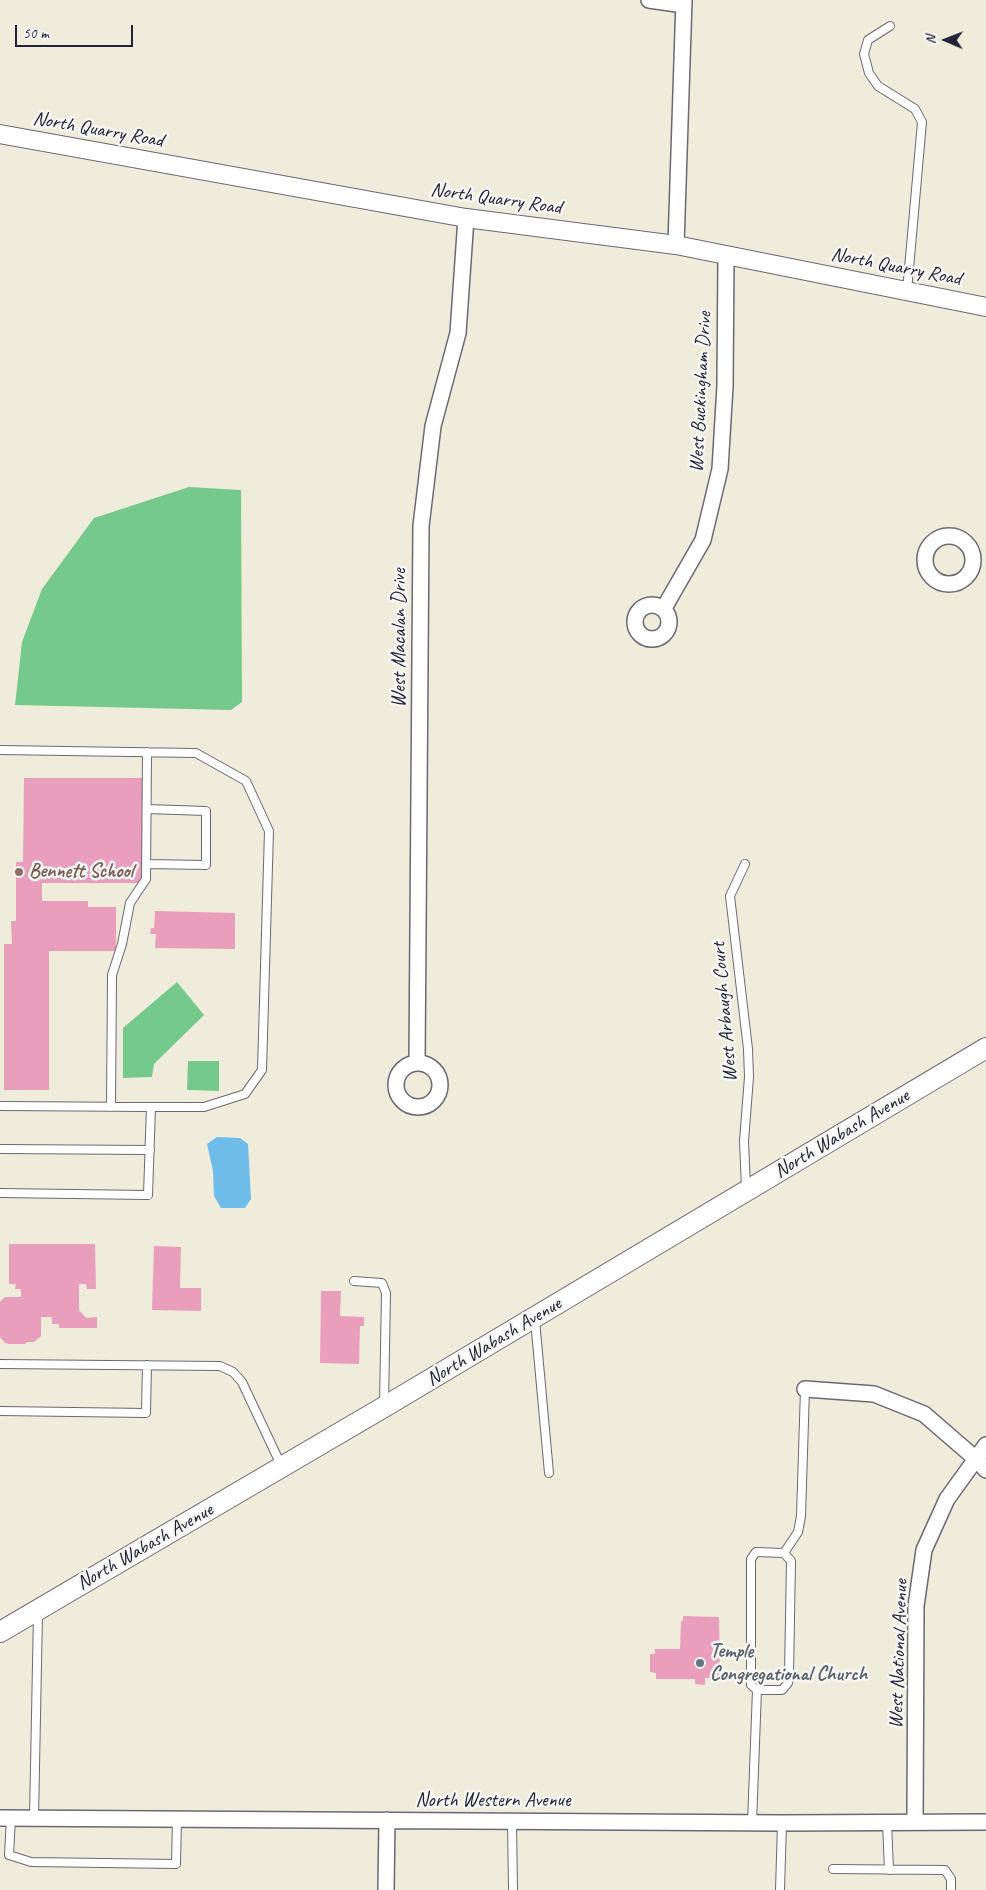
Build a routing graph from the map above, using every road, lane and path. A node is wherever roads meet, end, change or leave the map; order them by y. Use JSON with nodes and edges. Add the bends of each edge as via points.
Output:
{"nodes":[{"id":1,"x":649,"y":0,"type":"edge"},
{"id":2,"x":684,"y":3,"type":"edge"},
{"id":3,"x":890,"y":26,"type":"dead end"},
{"id":4,"x":0,"y":134,"type":"edge"},
{"id":5,"x":466,"y":218,"type":"junction"},
{"id":6,"x":676,"y":245,"type":"junction"},
{"id":7,"x":726,"y":256,"type":"junction"},
{"id":8,"x":907,"y":291,"type":"junction"},
{"id":9,"x":986,"y":307,"type":"edge"},
{"id":10,"x":664,"y":608,"type":"dead end"},
{"id":11,"x":0,"y":750,"type":"edge"},
{"id":12,"x":147,"y":752,"type":"junction"},
{"id":13,"x":147,"y":809,"type":"junction"},
{"id":14,"x":147,"y":864,"type":"junction"},
{"id":15,"x":745,"y":864,"type":"dead end"},
{"id":16,"x":986,"y":1048,"type":"edge"},
{"id":17,"x":417,"y":1062,"type":"dead end"},
{"id":18,"x":0,"y":1106,"type":"edge"},
{"id":19,"x":111,"y":1107,"type":"junction"},
{"id":20,"x":151,"y":1107,"type":"junction"},
{"id":21,"x":0,"y":1149,"type":"edge"},
{"id":22,"x":150,"y":1150,"type":"junction"},
{"id":23,"x":746,"y":1191,"type":"junction"},
{"id":24,"x":0,"y":1192,"type":"edge"},
{"id":25,"x":354,"y":1281,"type":"dead end"},
{"id":26,"x":535,"y":1318,"type":"junction"},
{"id":27,"x":0,"y":1364,"type":"edge"},
{"id":28,"x":147,"y":1365,"type":"junction"},
{"id":29,"x":805,"y":1389,"type":"joint"},
{"id":30,"x":384,"y":1407,"type":"junction"},
{"id":31,"x":0,"y":1411,"type":"edge"},
{"id":32,"x":986,"y":1445,"type":"edge"},
{"id":33,"x":981,"y":1464,"type":"edge"},
{"id":34,"x":282,"y":1467,"type":"junction"},
{"id":35,"x":549,"y":1474,"type":"dead end"},
{"id":36,"x":784,"y":1553,"type":"junction"},
{"id":37,"x":38,"y":1609,"type":"junction"},
{"id":38,"x":0,"y":1632,"type":"edge"},
{"id":39,"x":757,"y":1690,"type":"junction"},
{"id":40,"x":6,"y":1818,"type":"edge"},
{"id":41,"x":34,"y":1818,"type":"junction"},
{"id":42,"x":177,"y":1819,"type":"junction"},
{"id":43,"x":387,"y":1820,"type":"junction"},
{"id":44,"x":512,"y":1821,"type":"junction"},
{"id":45,"x":915,"y":1822,"type":"junction"},
{"id":46,"x":986,"y":1822,"type":"edge"},
{"id":47,"x":752,"y":1823,"type":"junction"},
{"id":48,"x":782,"y":1823,"type":"junction"},
{"id":49,"x":887,"y":1823,"type":"junction"},
{"id":50,"x":0,"y":1843,"type":"edge"},
{"id":51,"x":9,"y":1843,"type":"junction"},
{"id":52,"x":833,"y":1869,"type":"dead end"},
{"id":53,"x":889,"y":1870,"type":"junction"},
{"id":54,"x":386,"y":1890,"type":"edge"},
{"id":55,"x":513,"y":1890,"type":"edge"},
{"id":56,"x":780,"y":1890,"type":"edge"},
{"id":57,"x":951,"y":1890,"type":"edge"}],
"edges":[{"from":1,"to":2,"type":"street"},
{"from":2,"to":6,"type":"street"},
{"from":3,"to":8,"type":"lane","via":[[868,40],[864,54],[869,73],[878,86],[915,109],[922,122]]},
{"from":4,"to":5,"type":"street","name":"North Quarry Road"},
{"from":5,"to":6,"type":"street","name":"North Quarry Road"},
{"from":5,"to":17,"type":"street","name":"West Macalan Drive","via":[[458,333],[433,426],[421,526]]},
{"from":6,"to":7,"type":"street","name":"North Quarry Road"},
{"from":7,"to":8,"type":"street","name":"North Quarry Road"},
{"from":7,"to":10,"type":"street","name":"West Buckingham Drive","via":[[725,386],[720,469],[703,540]]},
{"from":8,"to":9,"type":"street","name":"North Quarry Road"},
{"from":11,"to":12,"type":"lane"},
{"from":12,"to":13,"type":"lane"},
{"from":12,"to":20,"type":"lane","via":[[196,753],[246,781],[269,831],[262,1070],[244,1094],[204,1107]]},
{"from":13,"to":14,"type":"lane"},
{"from":13,"to":14,"type":"lane","via":[[206,810],[206,865]]},
{"from":14,"to":19,"type":"lane","via":[[146,879],[130,904],[112,975]]},
{"from":15,"to":23,"type":"lane","name":"West Arbaugh Court","via":[[730,896],[748,1049],[744,1141]]},
{"from":16,"to":23,"type":"main road","name":"North Wabash Avenue"},
{"from":18,"to":19,"type":"lane"},
{"from":19,"to":20,"type":"lane"},
{"from":20,"to":22,"type":"lane"},
{"from":21,"to":22,"type":"lane"},
{"from":22,"to":24,"type":"lane","via":[[148,1195]]},
{"from":23,"to":26,"type":"main road","name":"North Wabash Avenue"},
{"from":25,"to":30,"type":"lane","via":[[382,1283],[386,1293]]},
{"from":26,"to":30,"type":"main road","name":"North Wabash Avenue"},
{"from":26,"to":35,"type":"lane"},
{"from":27,"to":28,"type":"lane"},
{"from":28,"to":31,"type":"lane","via":[[146,1413]]},
{"from":28,"to":34,"type":"lane","via":[[220,1366],[233,1372],[242,1382]]},
{"from":29,"to":33,"type":"street","via":[[874,1394],[924,1414]]},
{"from":29,"to":36,"type":"lane","via":[[801,1516],[798,1532]]},
{"from":30,"to":34,"type":"main road","name":"North Wabash Avenue"},
{"from":32,"to":33,"type":"street","name":"West National Avenue"},
{"from":33,"to":45,"type":"street","name":"West National Avenue","via":[[947,1499],[924,1550],[916,1606]]},
{"from":34,"to":37,"type":"main road","name":"North Wabash Avenue"},
{"from":36,"to":39,"type":"lane","via":[[791,1561],[792,1569],[790,1674],[782,1690]]},
{"from":36,"to":39,"type":"lane","via":[[756,1552],[752,1559],[751,1684]]},
{"from":37,"to":38,"type":"main road","name":"North Wabash Avenue"},
{"from":37,"to":41,"type":"lane"},
{"from":39,"to":47,"type":"lane"},
{"from":40,"to":41,"type":"street","name":"North Western Avenue"},
{"from":40,"to":51,"type":"lane"},
{"from":41,"to":42,"type":"street","name":"North Western Avenue"},
{"from":42,"to":43,"type":"street","name":"North Western Avenue"},
{"from":42,"to":51,"type":"lane","via":[[176,1864],[31,1862],[9,1855]]},
{"from":43,"to":44,"type":"street","name":"North Western Avenue"},
{"from":43,"to":54,"type":"street"},
{"from":44,"to":47,"type":"street","name":"North Western Avenue"},
{"from":44,"to":55,"type":"lane"},
{"from":45,"to":46,"type":"street","name":"North Western Avenue"},
{"from":45,"to":49,"type":"street","name":"North Western Avenue"},
{"from":47,"to":48,"type":"street","name":"North Western Avenue"},
{"from":48,"to":49,"type":"street","name":"North Western Avenue"},
{"from":48,"to":56,"type":"lane"},
{"from":49,"to":53,"type":"lane"},
{"from":50,"to":51,"type":"lane"},
{"from":52,"to":53,"type":"lane"},
{"from":53,"to":57,"type":"lane","via":[[945,1870],[951,1879]]}]}
